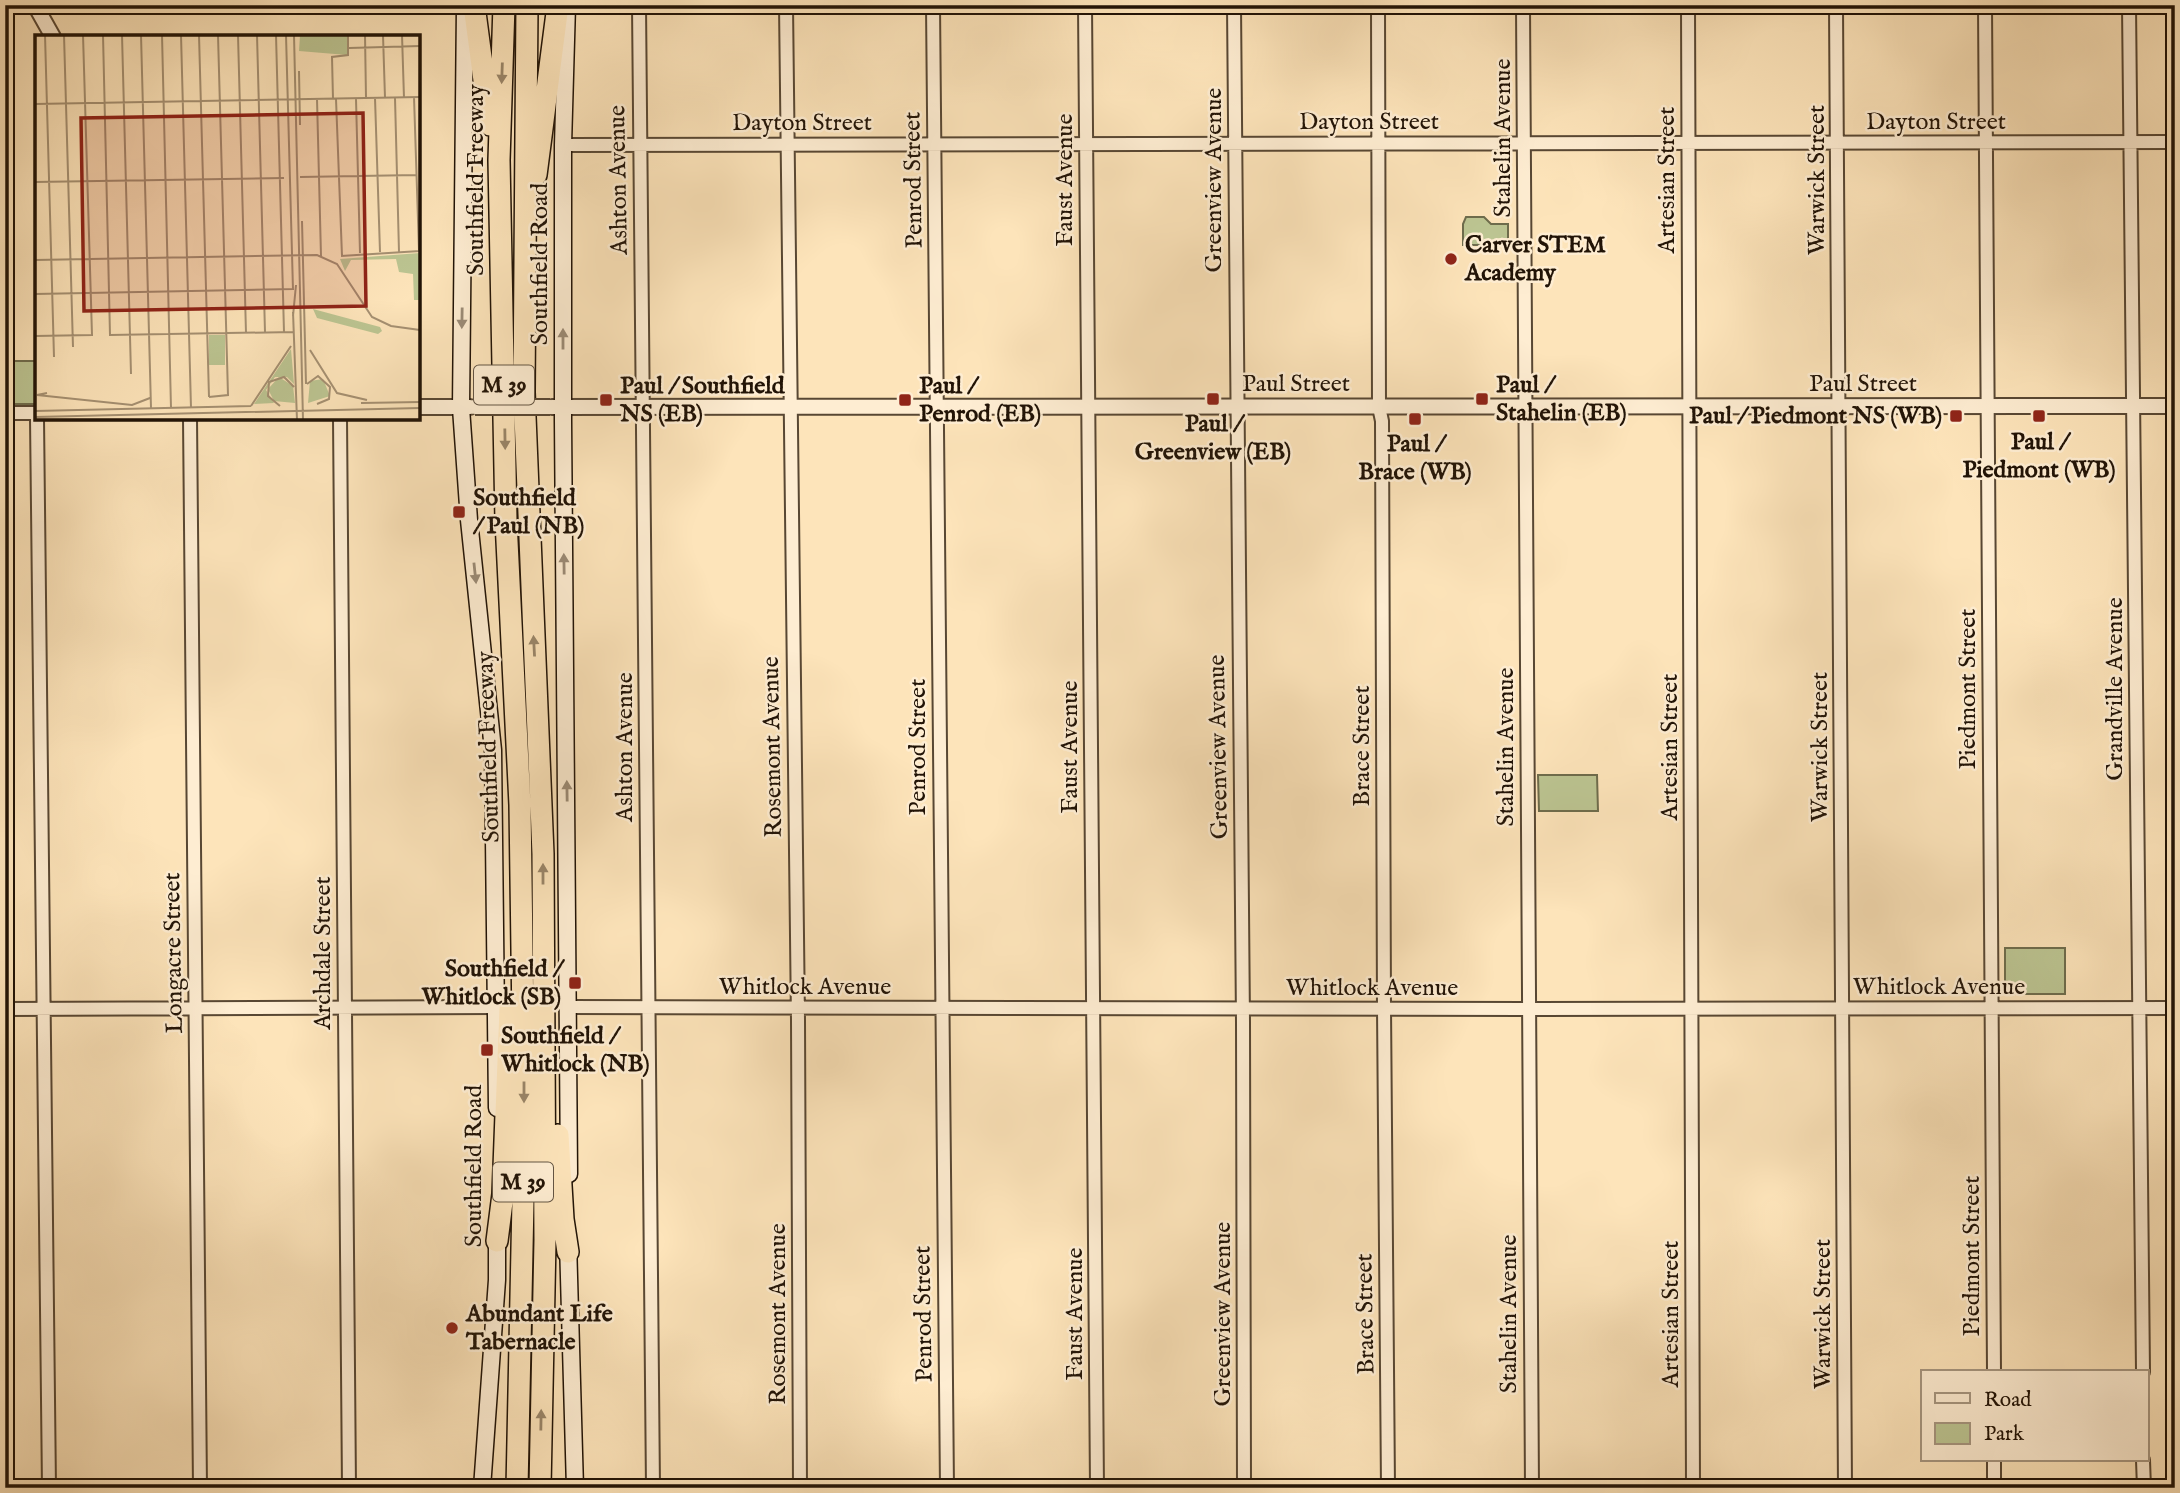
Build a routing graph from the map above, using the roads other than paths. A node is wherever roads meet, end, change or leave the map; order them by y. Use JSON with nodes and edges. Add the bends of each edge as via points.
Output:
{"nodes":[{"id":1,"x":35,"y":5,"type":"edge"},
{"id":2,"x":465,"y":5,"type":"edge"},
{"id":3,"x":474,"y":5,"type":"edge"},
{"id":4,"x":504,"y":5,"type":"edge"},
{"id":5,"x":527,"y":5,"type":"edge"},
{"id":6,"x":558,"y":5,"type":"edge"},
{"id":7,"x":567,"y":5,"type":"edge"},
{"id":8,"x":639,"y":5,"type":"edge"},
{"id":9,"x":786,"y":5,"type":"edge"},
{"id":10,"x":933,"y":5,"type":"edge"},
{"id":11,"x":1085,"y":5,"type":"edge"},
{"id":12,"x":1234,"y":5,"type":"edge"},
{"id":13,"x":1378,"y":5,"type":"edge"},
{"id":14,"x":1523,"y":5,"type":"edge"},
{"id":15,"x":1688,"y":5,"type":"edge"},
{"id":16,"x":1836,"y":5,"type":"edge"},
{"id":17,"x":1985,"y":5,"type":"edge"},
{"id":18,"x":2129,"y":5,"type":"edge"},
{"id":19,"x":52,"y":35,"type":"edge"},
{"id":20,"x":1987,"y":142,"type":"junction"},
{"id":21,"x":2175,"y":142,"type":"edge"},
{"id":22,"x":1379,"y":143,"type":"junction"},
{"id":23,"x":1524,"y":143,"type":"junction"},
{"id":24,"x":1689,"y":143,"type":"junction"},
{"id":25,"x":1838,"y":143,"type":"junction"},
{"id":26,"x":2130,"y":143,"type":"junction"},
{"id":27,"x":787,"y":144,"type":"junction"},
{"id":28,"x":934,"y":144,"type":"junction"},
{"id":29,"x":1086,"y":144,"type":"junction"},
{"id":30,"x":1235,"y":144,"type":"junction"},
{"id":31,"x":563,"y":145,"type":"junction"},
{"id":32,"x":640,"y":145,"type":"junction"},
{"id":33,"x":499,"y":160,"type":"junction"},
{"id":34,"x":525,"y":214,"type":"junction"},
{"id":35,"x":2133,"y":405,"type":"junction"},
{"id":36,"x":2175,"y":405,"type":"edge"},
{"id":37,"x":1839,"y":406,"type":"junction"},
{"id":38,"x":1988,"y":406,"type":"junction"},
{"id":39,"x":420,"y":407,"type":"edge"},
{"id":40,"x":468,"y":407,"type":"junction"},
{"id":41,"x":557,"y":407,"type":"junction"},
{"id":42,"x":937,"y":407,"type":"junction"},
{"id":43,"x":1237,"y":407,"type":"junction"},
{"id":44,"x":1379,"y":407,"type":"junction"},
{"id":45,"x":1526,"y":407,"type":"junction"},
{"id":46,"x":1689,"y":407,"type":"junction"},
{"id":47,"x":643,"y":408,"type":"junction"},
{"id":48,"x":789,"y":408,"type":"junction"},
{"id":49,"x":1088,"y":408,"type":"junction"},
{"id":50,"x":5,"y":413,"type":"edge"},
{"id":51,"x":35,"y":413,"type":"edge"},
{"id":52,"x":37,"y":420,"type":"edge"},
{"id":53,"x":190,"y":420,"type":"edge"},
{"id":54,"x":340,"y":420,"type":"edge"},
{"id":55,"x":520,"y":877,"type":"junction"},
{"id":56,"x":543,"y":922,"type":"junction"},
{"id":57,"x":345,"y":1007,"type":"junction"},
{"id":58,"x":496,"y":1007,"type":"junction"},
{"id":59,"x":569,"y":1007,"type":"junction"},
{"id":60,"x":647,"y":1007,"type":"junction"},
{"id":61,"x":2175,"y":1007,"type":"edge"},
{"id":62,"x":196,"y":1008,"type":"junction"},
{"id":63,"x":798,"y":1008,"type":"junction"},
{"id":64,"x":942,"y":1008,"type":"junction"},
{"id":65,"x":1384,"y":1008,"type":"junction"},
{"id":66,"x":1991,"y":1008,"type":"junction"},
{"id":67,"x":2139,"y":1008,"type":"junction"},
{"id":68,"x":5,"y":1009,"type":"edge"},
{"id":69,"x":43,"y":1009,"type":"junction"},
{"id":70,"x":1093,"y":1009,"type":"junction"},
{"id":71,"x":1243,"y":1009,"type":"junction"},
{"id":72,"x":1528,"y":1009,"type":"junction"},
{"id":73,"x":1692,"y":1009,"type":"junction"},
{"id":74,"x":1843,"y":1009,"type":"junction"},
{"id":75,"x":497,"y":1241,"type":"junction"},
{"id":76,"x":568,"y":1252,"type":"junction"},
{"id":77,"x":1994,"y":1370,"type":"edge"},
{"id":78,"x":2143,"y":1370,"type":"edge"},
{"id":79,"x":1994,"y":1462,"type":"edge"},
{"id":80,"x":2143,"y":1462,"type":"edge"},
{"id":81,"x":49,"y":1488,"type":"edge"},
{"id":82,"x":200,"y":1488,"type":"edge"},
{"id":83,"x":349,"y":1488,"type":"edge"},
{"id":84,"x":482,"y":1488,"type":"edge"},
{"id":85,"x":517,"y":1488,"type":"edge"},
{"id":86,"x":540,"y":1488,"type":"edge"},
{"id":87,"x":575,"y":1488,"type":"edge"},
{"id":88,"x":653,"y":1488,"type":"edge"},
{"id":89,"x":800,"y":1488,"type":"edge"},
{"id":90,"x":947,"y":1488,"type":"edge"},
{"id":91,"x":1097,"y":1488,"type":"edge"},
{"id":92,"x":1244,"y":1488,"type":"edge"},
{"id":93,"x":1388,"y":1488,"type":"edge"},
{"id":94,"x":1532,"y":1488,"type":"edge"},
{"id":95,"x":1693,"y":1488,"type":"edge"},
{"id":96,"x":1845,"y":1488,"type":"edge"},
{"id":97,"x":1994,"y":1488,"type":"edge"},
{"id":98,"x":2144,"y":1488,"type":"edge"}],
"edges":[{"from":1,"to":19,"type":"street"},
{"from":2,"to":40,"type":"main road","name":"Southfield Road","one_way":true},
{"from":3,"to":33,"type":"highway","via":[[489,120]]},
{"from":4,"to":33,"type":"highway","name":"Southfield Freeway","number":"M 39","one_way":true},
{"from":5,"to":34,"type":"highway","name":"Southfield Freeway","number":"M 39"},
{"from":6,"to":34,"type":"highway","via":[[538,164]]},
{"from":7,"to":31,"type":"main road","name":"Southfield Road"},
{"from":8,"to":32,"type":"street","name":"Ashton Avenue"},
{"from":9,"to":27,"type":"street","name":"Rosemont Avenue"},
{"from":10,"to":28,"type":"street","name":"Penrod Street"},
{"from":11,"to":29,"type":"street","name":"Faust Avenue"},
{"from":12,"to":30,"type":"street","name":"Greenview Avenue"},
{"from":13,"to":22,"type":"street","name":"Brace Street"},
{"from":14,"to":23,"type":"street","name":"Stahelin Avenue"},
{"from":15,"to":24,"type":"street","name":"Artesian Street"},
{"from":16,"to":25,"type":"street","name":"Warwick Street"},
{"from":17,"to":20,"type":"street","name":"Piedmont Street"},
{"from":18,"to":26,"type":"street","name":"Grandville Avenue"},
{"from":20,"to":25,"type":"street","name":"Dayton Street"},
{"from":20,"to":26,"type":"street","name":"Dayton Street"},
{"from":20,"to":38,"type":"street","name":"Piedmont Street"},
{"from":21,"to":26,"type":"street","name":"Dayton Street"},
{"from":22,"to":23,"type":"street","name":"Dayton Street"},
{"from":22,"to":30,"type":"street","name":"Dayton Street"},
{"from":22,"to":44,"type":"street","name":"Brace Street"},
{"from":23,"to":24,"type":"street","name":"Dayton Street"},
{"from":23,"to":45,"type":"street","name":"Stahelin Avenue"},
{"from":24,"to":25,"type":"street","name":"Dayton Street"},
{"from":24,"to":46,"type":"street","name":"Artesian Street"},
{"from":25,"to":37,"type":"street","name":"Warwick Street"},
{"from":26,"to":35,"type":"street","name":"Grandville Avenue"},
{"from":27,"to":28,"type":"street","name":"Dayton Street"},
{"from":27,"to":32,"type":"street","name":"Dayton Street"},
{"from":27,"to":48,"type":"street","name":"Rosemont Avenue"},
{"from":28,"to":29,"type":"street","name":"Dayton Street"},
{"from":28,"to":42,"type":"street","name":"Penrod Street"},
{"from":29,"to":30,"type":"street","name":"Dayton Street"},
{"from":29,"to":49,"type":"street","name":"Faust Avenue"},
{"from":30,"to":43,"type":"street","name":"Greenview Avenue"},
{"from":31,"to":32,"type":"street","name":"Dayton Street"},
{"from":41,"to":31,"type":"main road","name":"Southfield Road","one_way":true},
{"from":32,"to":47,"type":"street","name":"Ashton Avenue"},
{"from":33,"to":55,"type":"highway","name":"Southfield Freeway","number":"M 39","one_way":true,"via":[[506,521]]},
{"from":56,"to":34,"type":"highway","name":"Southfield Freeway","number":"M 39","one_way":true,"via":[[524,392]]},
{"from":35,"to":36,"type":"street","name":"Paul Street"},
{"from":35,"to":38,"type":"street","name":"Paul Street"},
{"from":35,"to":67,"type":"street","name":"Grandville Avenue"},
{"from":37,"to":38,"type":"street","name":"Paul Street"},
{"from":37,"to":46,"type":"street","name":"Paul Street"},
{"from":37,"to":74,"type":"street","name":"Warwick Street"},
{"from":38,"to":66,"type":"street","name":"Piedmont Street"},
{"from":39,"to":40,"type":"street","name":"Paul Street"},
{"from":40,"to":41,"type":"street","name":"Paul Street","bridge":true},
{"from":40,"to":58,"type":"main road","name":"Southfield Road","one_way":true,"via":[[469,520],[494,750]]},
{"from":41,"to":47,"type":"street","name":"Paul Street"},
{"from":59,"to":41,"type":"main road","name":"Southfield Road","one_way":true},
{"from":42,"to":48,"type":"street","name":"Paul Street"},
{"from":42,"to":49,"type":"street","name":"Paul Street"},
{"from":42,"to":64,"type":"street","name":"Penrod Street"},
{"from":43,"to":44,"type":"street","name":"Paul Street"},
{"from":43,"to":49,"type":"street","name":"Paul Street"},
{"from":43,"to":71,"type":"street","name":"Greenview Avenue"},
{"from":44,"to":45,"type":"street","name":"Paul Street"},
{"from":44,"to":65,"type":"street","name":"Brace Street"},
{"from":45,"to":46,"type":"street","name":"Paul Street"},
{"from":45,"to":72,"type":"street","name":"Stahelin Avenue"},
{"from":46,"to":73,"type":"street","name":"Artesian Street"},
{"from":47,"to":48,"type":"street","name":"Paul Street"},
{"from":47,"to":60,"type":"street","name":"Ashton Avenue"},
{"from":48,"to":63,"type":"street","name":"Rosemont Avenue"},
{"from":49,"to":70,"type":"street","name":"Faust Avenue"},
{"from":50,"to":51,"type":"street"},
{"from":52,"to":69,"type":"street"},
{"from":53,"to":62,"type":"street","name":"Longacre Street"},
{"from":54,"to":57,"type":"street","name":"Archdale Street"},
{"from":55,"to":75,"type":"highway","via":[[513,918],[503,1194]]},
{"from":55,"to":85,"type":"highway","name":"Southfield Freeway","number":"M 39","one_way":true,"via":[[524,1153]]},
{"from":56,"to":76,"type":"highway"},
{"from":86,"to":56,"type":"highway","name":"Southfield Freeway","number":"M 39","one_way":true,"via":[[545,1240]]},
{"from":57,"to":58,"type":"street"},
{"from":57,"to":62,"type":"street"},
{"from":57,"to":83,"type":"street","name":"Archdale Street"},
{"from":58,"to":75,"type":"main road","name":"Southfield Road"},
{"from":59,"to":60,"type":"street","name":"Whitlock Avenue"},
{"from":59,"to":76,"type":"main road","name":"Southfield Road"},
{"from":60,"to":63,"type":"street","name":"Whitlock Avenue"},
{"from":60,"to":88,"type":"street","name":"Ashton Avenue"},
{"from":61,"to":67,"type":"street","name":"Whitlock Avenue"},
{"from":62,"to":69,"type":"street"},
{"from":62,"to":82,"type":"street","name":"Longacre Street"},
{"from":63,"to":64,"type":"street","name":"Whitlock Avenue"},
{"from":63,"to":89,"type":"street","name":"Rosemont Avenue"},
{"from":64,"to":70,"type":"street","name":"Whitlock Avenue"},
{"from":64,"to":90,"type":"street","name":"Penrod Street"},
{"from":65,"to":71,"type":"street","name":"Whitlock Avenue"},
{"from":65,"to":72,"type":"street","name":"Whitlock Avenue"},
{"from":65,"to":93,"type":"street","name":"Brace Street"},
{"from":66,"to":67,"type":"street","name":"Whitlock Avenue"},
{"from":66,"to":74,"type":"street","name":"Whitlock Avenue"},
{"from":66,"to":77,"type":"street","name":"Piedmont Street"},
{"from":67,"to":78,"type":"street","name":"Grandville Avenue"},
{"from":68,"to":69,"type":"street"},
{"from":69,"to":81,"type":"street"},
{"from":70,"to":71,"type":"street","name":"Whitlock Avenue"},
{"from":70,"to":91,"type":"street","name":"Faust Avenue"},
{"from":71,"to":92,"type":"street","name":"Greenview Avenue"},
{"from":72,"to":73,"type":"street","name":"Whitlock Avenue"},
{"from":72,"to":94,"type":"street","name":"Stahelin Avenue"},
{"from":73,"to":74,"type":"street","name":"Whitlock Avenue"},
{"from":73,"to":95,"type":"street","name":"Artesian Street"},
{"from":74,"to":96,"type":"street","name":"Warwick Street"},
{"from":75,"to":84,"type":"main road","name":"Southfield Road"},
{"from":76,"to":87,"type":"main road","name":"Southfield Road"},
{"from":79,"to":97,"type":"street"},
{"from":80,"to":98,"type":"street"}]}
